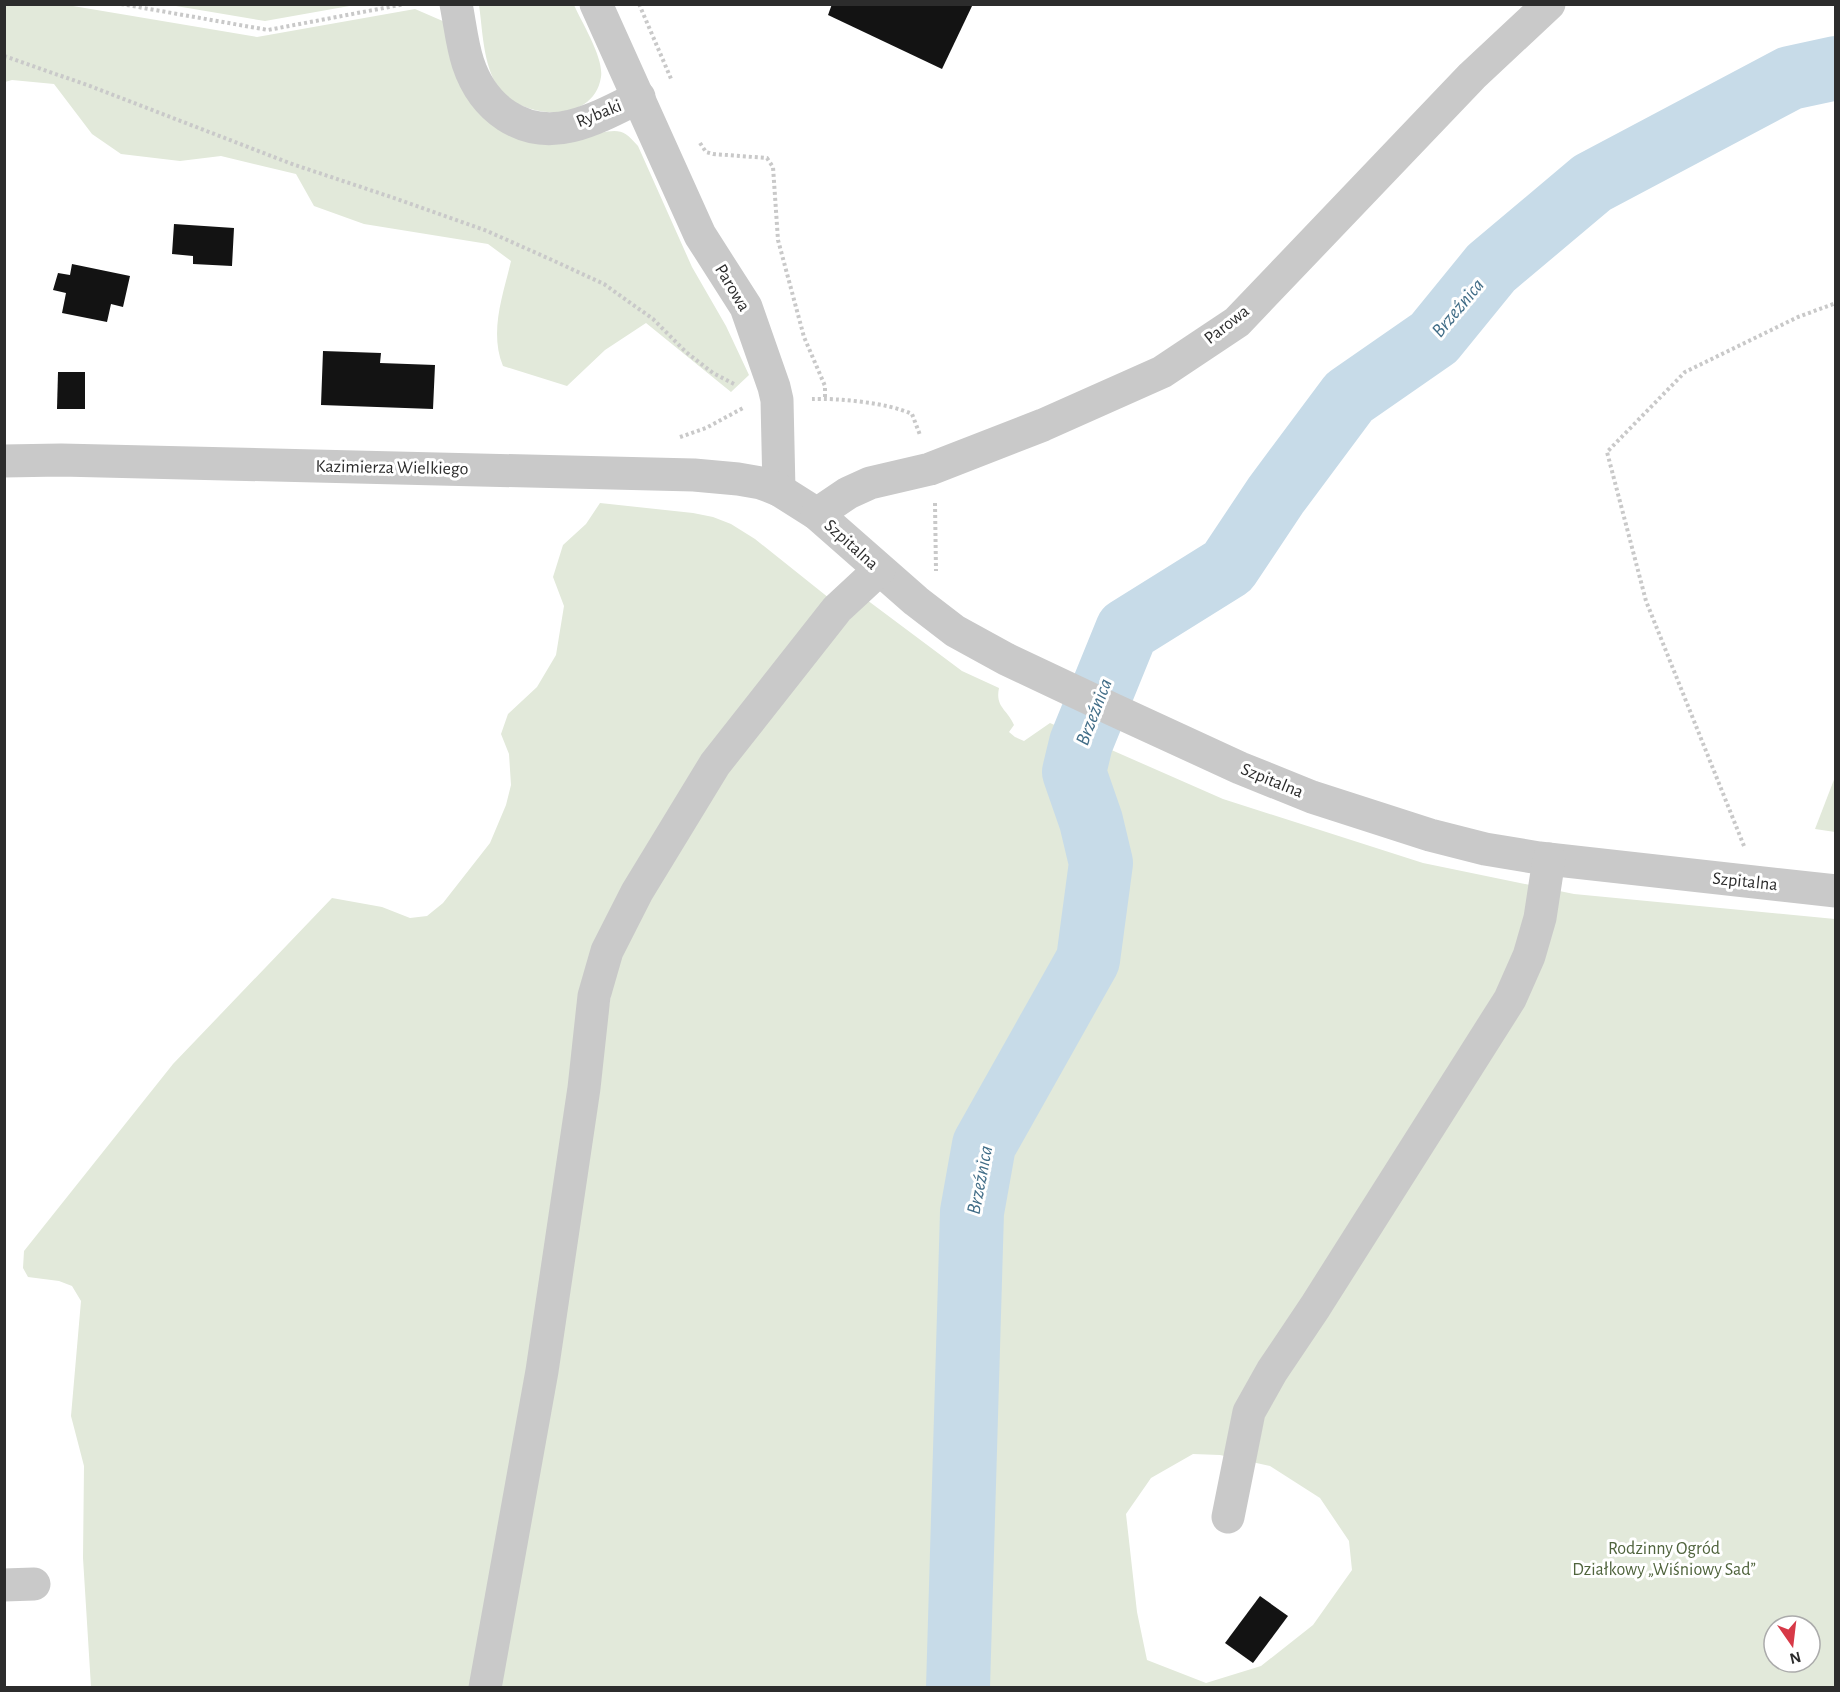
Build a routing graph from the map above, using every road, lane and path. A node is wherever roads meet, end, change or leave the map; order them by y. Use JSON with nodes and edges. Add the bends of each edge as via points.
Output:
{"nodes":[{"id":1,"x":121,"y":4,"type":"edge"},
{"id":2,"x":405,"y":4,"type":"edge"},
{"id":3,"x":456,"y":4,"type":"edge"},
{"id":4,"x":596,"y":4,"type":"edge"},
{"id":5,"x":639,"y":4,"type":"edge"},
{"id":6,"x":1549,"y":4,"type":"edge"},
{"id":7,"x":4,"y":56,"type":"edge"},
{"id":8,"x":675,"y":86,"type":"dead end"},
{"id":9,"x":639,"y":97,"type":"junction"},
{"id":10,"x":697,"y":137,"type":"dead end"},
{"id":11,"x":1836,"y":303,"type":"edge"},
{"id":12,"x":776,"y":393,"type":"junction"},
{"id":13,"x":825,"y":398,"type":"junction"},
{"id":14,"x":674,"y":439,"type":"dead end"},
{"id":15,"x":4,"y":461,"type":"edge"},
{"id":16,"x":930,"y":468,"type":"junction"},
{"id":17,"x":778,"y":490,"type":"junction"},
{"id":18,"x":817,"y":514,"type":"junction"},
{"id":19,"x":879,"y":570,"type":"junction"},
{"id":20,"x":936,"y":573,"type":"dead end"},
{"id":21,"x":1549,"y":859,"type":"junction"},
{"id":22,"x":1747,"y":882,"type":"junction"},
{"id":23,"x":1836,"y":891,"type":"edge"},
{"id":24,"x":1228,"y":1517,"type":"dead end"},
{"id":25,"x":485,"y":1688,"type":"edge"}],
"edges":[{"from":1,"to":2,"type":"path","via":[[268,30]]},
{"from":3,"to":9,"type":"street","name":"Rybaki","via":[[468,63],[478,86],[491,105],[510,120],[539,128],[569,126]]},
{"from":4,"to":9,"type":"street","name":"Parowa"},
{"from":5,"to":8,"type":"path"},
{"from":6,"to":16,"type":"street","name":"Parowa","via":[[1472,76],[1236,322],[1162,372],[1043,425]]},
{"from":7,"to":12,"type":"path","via":[[292,164],[487,231],[604,284],[653,319],[713,373],[740,387]]},
{"from":9,"to":12,"type":"street","name":"Parowa","via":[[700,236],[746,307]]},
{"from":10,"to":13,"type":"path","via":[[706,152],[763,157],[773,167],[778,240],[804,338],[825,386]]},
{"from":11,"to":22,"type":"path","via":[[1798,317],[1685,372],[1607,452],[1646,601],[1743,843],[1748,858]]},
{"from":12,"to":13,"type":"path"},
{"from":12,"to":14,"type":"path","via":[[706,428]]},
{"from":12,"to":17,"type":"street","name":"Parowa"},
{"from":13,"to":16,"type":"path","via":[[886,406],[912,414]]},
{"from":15,"to":17,"type":"street","name":"Kazimierza Wielkiego","via":[[694,475],[761,483]]},
{"from":16,"to":18,"type":"street","name":"Parowa","via":[[870,483]]},
{"from":16,"to":20,"type":"path","via":[[935,485]]},
{"from":17,"to":18,"type":"street","name":"Szpitalna"},
{"from":18,"to":19,"type":"street","name":"Szpitalna"},
{"from":19,"to":21,"type":"street","name":"Szpitalna","via":[[955,631],[1240,768],[1376,819],[1485,849]]},
{"from":19,"to":25,"type":"street","via":[[837,609],[715,764],[637,892],[607,951],[594,996],[542,1371]]},
{"from":21,"to":22,"type":"street","name":"Szpitalna"},
{"from":21,"to":24,"type":"street","via":[[1535,937],[1510,999],[1249,1412]]},
{"from":22,"to":23,"type":"street","name":"Szpitalna"}]}
